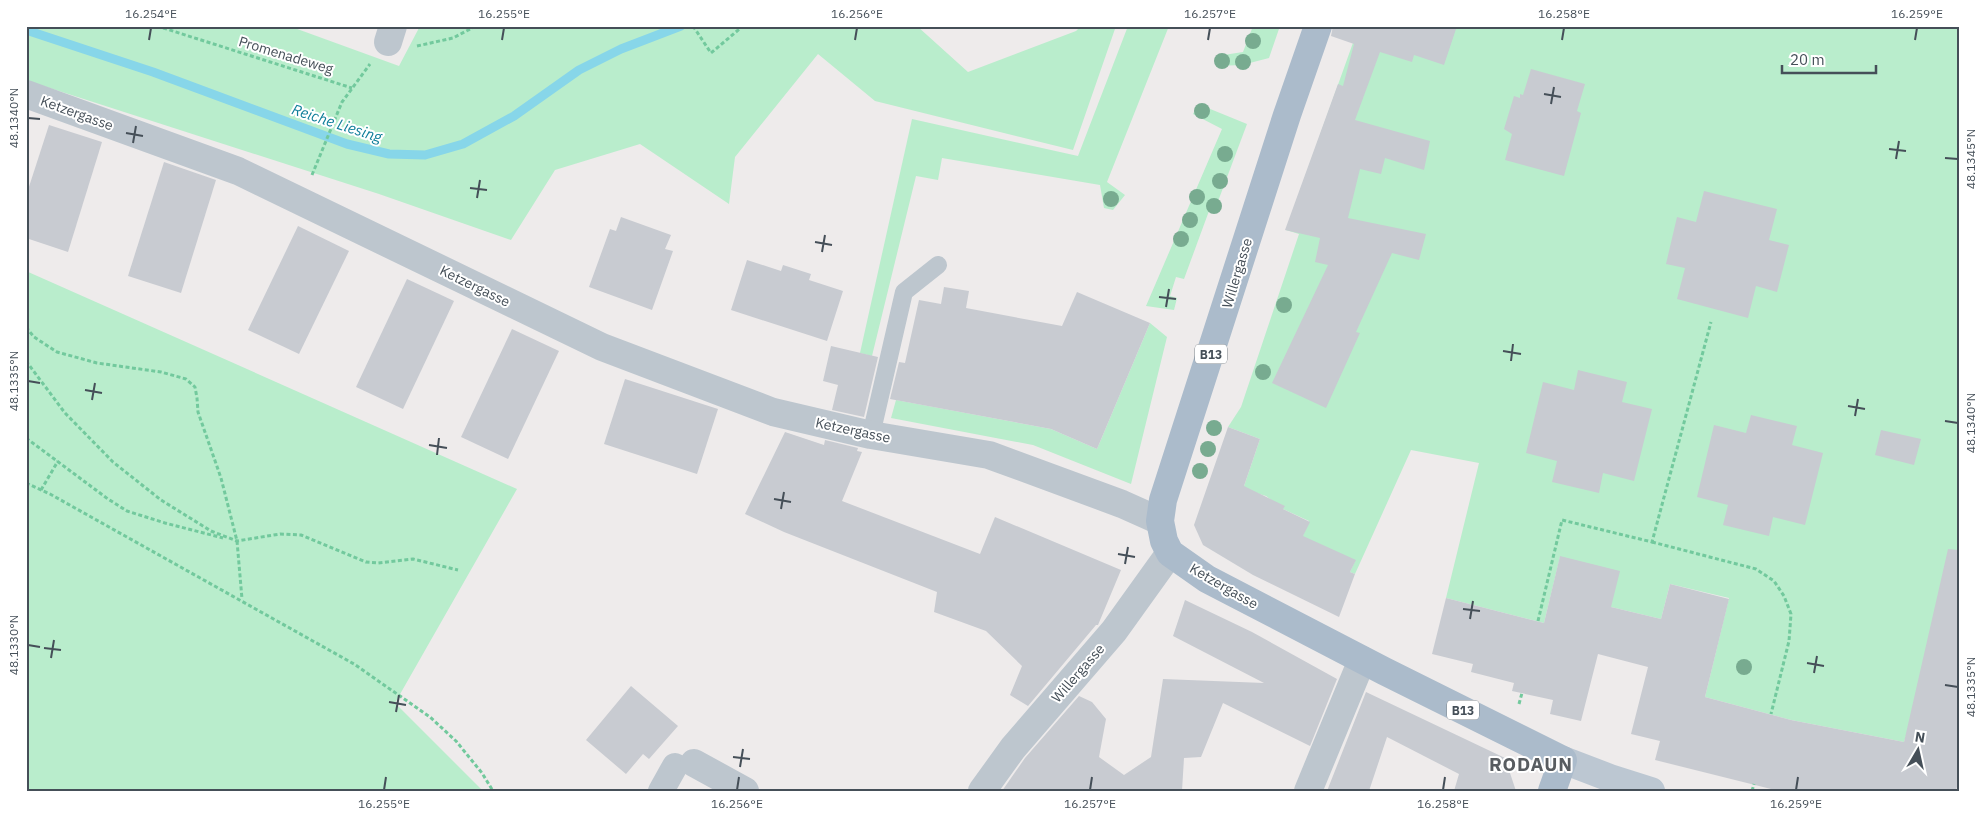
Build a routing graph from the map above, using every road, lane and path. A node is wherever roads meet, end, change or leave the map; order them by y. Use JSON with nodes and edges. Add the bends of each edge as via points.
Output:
{"nodes":[{"id":1,"x":157,"y":26,"type":"edge"},
{"id":2,"x":693,"y":26,"type":"edge"},
{"id":3,"x":743,"y":26,"type":"edge"},
{"id":4,"x":1318,"y":26,"type":"edge"},
{"id":5,"x":26,"y":94,"type":"edge"},
{"id":6,"x":315,"y":168,"type":"dead end"},
{"id":7,"x":938,"y":265,"type":"dead end"},
{"id":8,"x":1711,"y":322,"type":"dead end"},
{"id":9,"x":26,"y":327,"type":"edge"},
{"id":10,"x":26,"y":361,"type":"edge"},
{"id":11,"x":871,"y":435,"type":"junction"},
{"id":12,"x":26,"y":438,"type":"edge"},
{"id":13,"x":58,"y":461,"type":"junction"},
{"id":14,"x":26,"y":483,"type":"edge"},
{"id":15,"x":41,"y":490,"type":"junction"},
{"id":16,"x":1160,"y":520,"type":"junction"},
{"id":17,"x":237,"y":541,"type":"junction"},
{"id":18,"x":1652,"y":542,"type":"junction"},
{"id":19,"x":1170,"y":553,"type":"junction"},
{"id":20,"x":458,"y":570,"type":"dead end"},
{"id":21,"x":242,"y":600,"type":"junction"},
{"id":22,"x":1538,"y":622,"type":"dead end"},
{"id":23,"x":1362,"y":660,"type":"junction"},
{"id":24,"x":1771,"y":714,"type":"dead end"},
{"id":25,"x":1563,"y":760,"type":"junction"},
{"id":26,"x":685,"y":764,"type":"joint"},
{"id":27,"x":1754,"y":784,"type":"dead end"},
{"id":28,"x":493,"y":791,"type":"edge"},
{"id":29,"x":661,"y":791,"type":"edge"},
{"id":30,"x":745,"y":791,"type":"edge"},
{"id":31,"x":982,"y":791,"type":"edge"},
{"id":32,"x":1308,"y":791,"type":"edge"},
{"id":33,"x":1552,"y":791,"type":"edge"},
{"id":34,"x":1651,"y":791,"type":"edge"},
{"id":35,"x":1752,"y":791,"type":"edge"}],
"edges":[{"from":1,"to":6,"type":"path","name":"Promenadeweg","via":[[352,88],[342,102]]},
{"from":2,"to":3,"type":"path","via":[[711,53]]},
{"from":4,"to":16,"type":"main road","name":"Willergasse","number":"B13","via":[[1166,491]]},
{"from":5,"to":11,"type":"street","name":"Ketzergasse","via":[[238,171],[602,347],[773,412]]},
{"from":7,"to":11,"type":"lane","via":[[904,292]]},
{"from":8,"to":18,"type":"path"},
{"from":9,"to":17,"type":"path","via":[[34,338],[57,352],[97,363],[161,372],[186,379],[195,387],[198,412],[221,478]]},
{"from":10,"to":17,"type":"path","via":[[65,413],[113,462],[161,500],[211,531]]},
{"from":11,"to":16,"type":"street","name":"Ketzergasse","via":[[989,455]]},
{"from":12,"to":13,"type":"path"},
{"from":13,"to":15,"type":"path"},
{"from":13,"to":17,"type":"path","via":[[127,511]]},
{"from":14,"to":15,"type":"path"},
{"from":15,"to":21,"type":"path"},
{"from":16,"to":19,"type":"main road","number":"B13"},
{"from":17,"to":20,"type":"path","via":[[280,534],[301,535],[366,562],[413,559]]},
{"from":17,"to":21,"type":"path"},
{"from":18,"to":22,"type":"path","via":[[1562,520]]},
{"from":18,"to":24,"type":"path","via":[[1756,568],[1774,581],[1791,614],[1789,641]]},
{"from":19,"to":23,"type":"main road","name":"Ketzergasse","number":"B13","via":[[1207,579]]},
{"from":19,"to":31,"type":"street","name":"Willergasse","via":[[1114,632],[1013,748]]},
{"from":21,"to":28,"type":"path","via":[[354,664],[430,717],[456,741]]},
{"from":23,"to":25,"type":"main road","name":"Ketzergasse","number":"B13"},
{"from":23,"to":32,"type":"street"},
{"from":25,"to":33,"type":"main road"},
{"from":25,"to":34,"type":"main road","name":"Ketzergasse"},
{"from":26,"to":29,"type":"street"},
{"from":26,"to":30,"type":"street"},
{"from":27,"to":35,"type":"path"}]}
